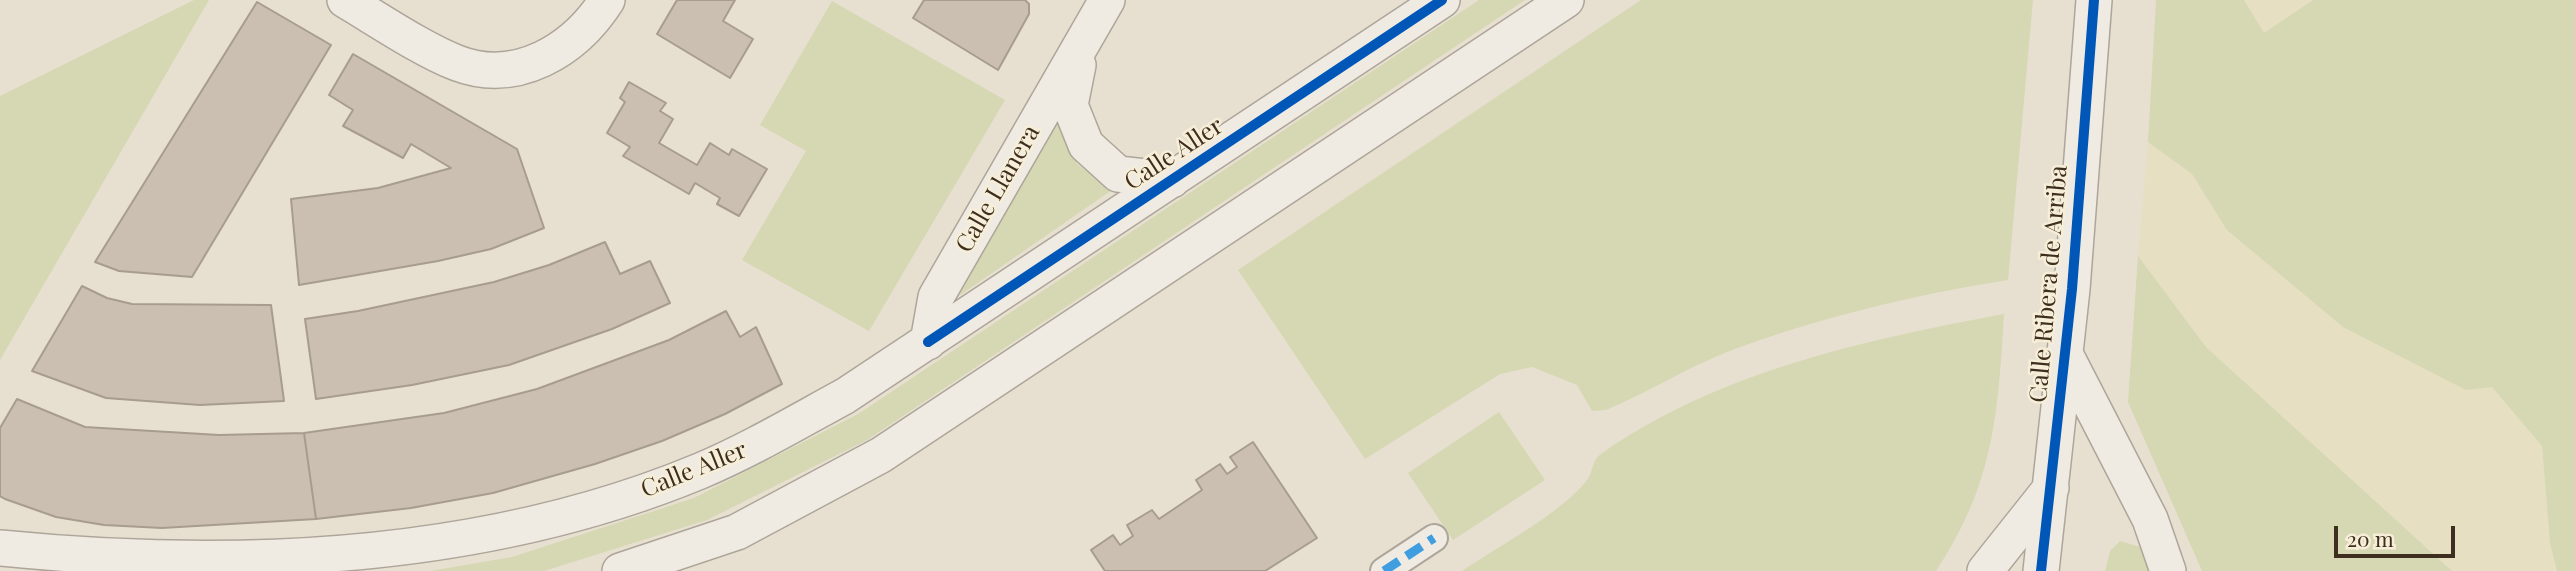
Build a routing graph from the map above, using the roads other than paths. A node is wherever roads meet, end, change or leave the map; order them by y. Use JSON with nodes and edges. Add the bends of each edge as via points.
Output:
{"nodes":[{"id":1,"x":345,"y":0,"type":"edge"},
{"id":2,"x":607,"y":0,"type":"edge"},
{"id":3,"x":1107,"y":0,"type":"edge"},
{"id":4,"x":1442,"y":0,"type":"edge"},
{"id":5,"x":1566,"y":0,"type":"edge"},
{"id":6,"x":2094,"y":0,"type":"edge"},
{"id":7,"x":1083,"y":42,"type":"junction"},
{"id":8,"x":1172,"y":180,"type":"junction"},
{"id":9,"x":929,"y":342,"type":"junction"},
{"id":10,"x":2065,"y":354,"type":"junction"},
{"id":11,"x":2051,"y":488,"type":"junction"},
{"id":12,"x":0,"y":538,"type":"edge"},
{"id":13,"x":1434,"y":538,"type":"dead end"},
{"id":14,"x":17,"y":552,"type":"edge"},
{"id":15,"x":620,"y":571,"type":"edge"},
{"id":16,"x":1384,"y":571,"type":"edge"},
{"id":17,"x":1984,"y":571,"type":"edge"},
{"id":18,"x":2041,"y":571,"type":"edge"},
{"id":19,"x":2168,"y":571,"type":"edge"}],
"edges":[{"from":1,"to":2,"type":"street","via":[[456,63],[505,69],[545,60],[586,29]]},
{"from":3,"to":7,"type":"street","name":"Calle Llanera"},
{"from":4,"to":8,"type":"street","name":"Calle Aller"},
{"from":5,"to":15,"type":"street","via":[[881,455],[737,532]]},
{"from":6,"to":10,"type":"street","name":"Calle Ribera de Arriba"},
{"from":7,"to":8,"type":"street","name":"Calle Llanera","via":[[1070,105],[1086,145],[1118,174]]},
{"from":7,"to":9,"type":"street","name":"Calle Llanera","via":[[936,297]]},
{"from":8,"to":9,"type":"street","name":"Calle Aller"},
{"from":9,"to":14,"type":"street","name":"Calle Aller","via":[[845,396],[700,471],[574,516],[437,550],[220,570],[141,568]]},
{"from":10,"to":11,"type":"street","name":"Calle Ribera de Arriba"},
{"from":10,"to":19,"type":"street","via":[[2150,519]]},
{"from":11,"to":17,"type":"street"},
{"from":11,"to":18,"type":"street","name":"Calle Ribera de Arriba"},
{"from":12,"to":14,"type":"street","name":"Calle Aller"},
{"from":13,"to":16,"type":"street"}]}
